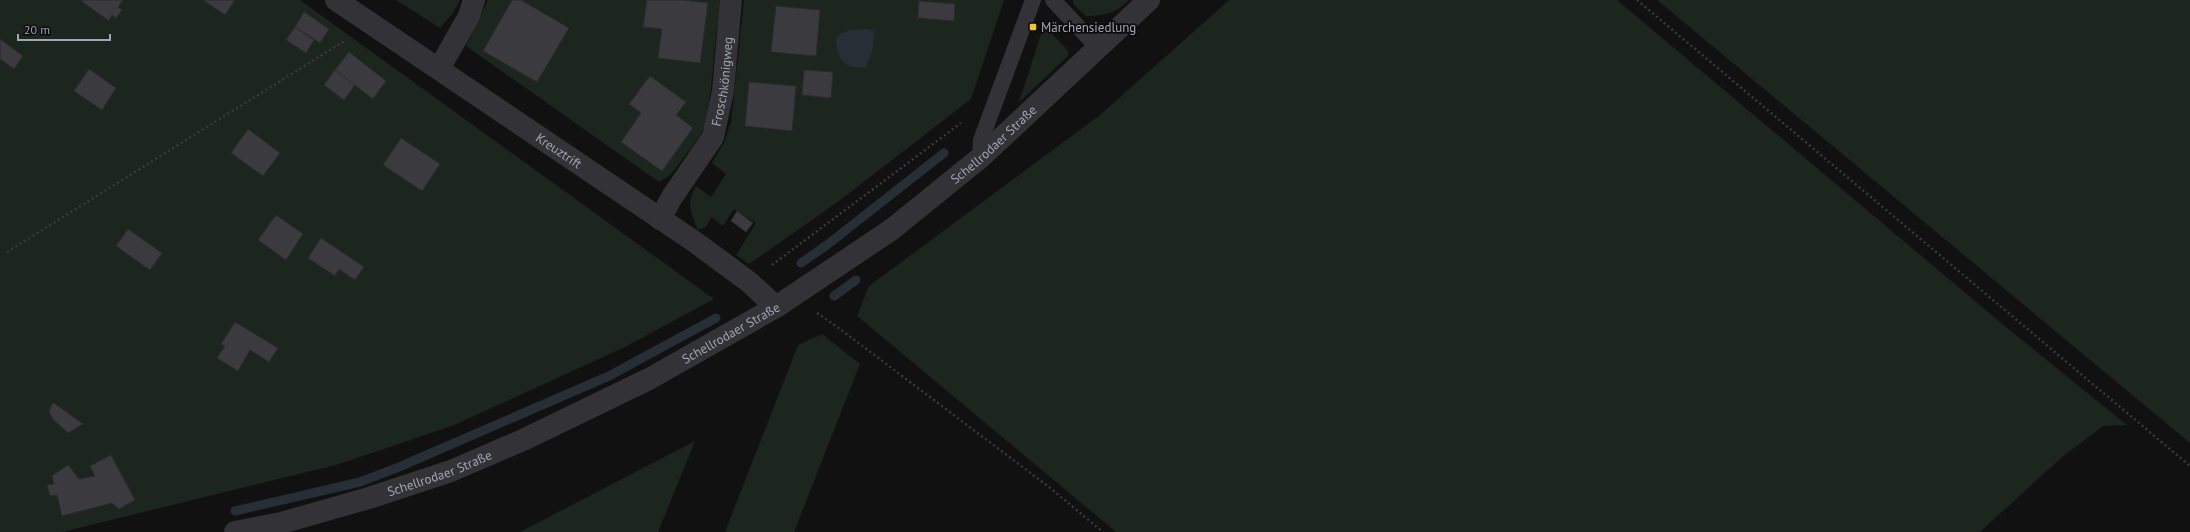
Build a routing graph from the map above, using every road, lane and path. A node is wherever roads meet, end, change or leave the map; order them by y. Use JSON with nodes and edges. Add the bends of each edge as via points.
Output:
{"nodes":[{"id":1,"x":336,"y":0,"type":"edge"},
{"id":2,"x":474,"y":0,"type":"edge"},
{"id":3,"x":731,"y":0,"type":"edge"},
{"id":4,"x":1033,"y":0,"type":"edge"},
{"id":5,"x":1053,"y":0,"type":"edge"},
{"id":6,"x":1149,"y":0,"type":"edge"},
{"id":7,"x":1637,"y":0,"type":"edge"},
{"id":8,"x":371,"y":24,"type":"junction"},
{"id":9,"x":1099,"y":50,"type":"junction"},
{"id":10,"x":439,"y":69,"type":"junction"},
{"id":11,"x":963,"y":122,"type":"dead end"},
{"id":12,"x":980,"y":158,"type":"junction"},
{"id":13,"x":660,"y":219,"type":"junction"},
{"id":14,"x":7,"y":252,"type":"dead end"},
{"id":15,"x":749,"y":282,"type":"junction"},
{"id":16,"x":783,"y":302,"type":"junction"},
{"id":17,"x":2190,"y":466,"type":"edge"},
{"id":18,"x":235,"y":532,"type":"edge"},
{"id":19,"x":1103,"y":532,"type":"edge"}],
"edges":[{"from":1,"to":8,"type":"street","name":"Kreuztrift"},
{"from":2,"to":10,"type":"street","via":[[469,16]]},
{"from":3,"to":13,"type":"street","name":"Froschkönigweg","via":[[723,90],[714,137],[672,196]]},
{"from":4,"to":12,"type":"lane","via":[[981,140]]},
{"from":5,"to":9,"type":"lane"},
{"from":6,"to":9,"type":"street","name":"Schellrodaer Straße"},
{"from":7,"to":17,"type":"path"},
{"from":8,"to":10,"type":"street","name":"Kreuztrift"},
{"from":8,"to":14,"type":"path"},
{"from":9,"to":12,"type":"street","name":"Schellrodaer Straße"},
{"from":10,"to":13,"type":"street","name":"Kreuztrift"},
{"from":11,"to":15,"type":"path"},
{"from":12,"to":16,"type":"street","name":"Schellrodaer Straße","via":[[890,230]]},
{"from":13,"to":15,"type":"street","name":"Kreuztrift"},
{"from":15,"to":16,"type":"street","name":"Kreuztrift"},
{"from":16,"to":18,"type":"street","name":"Schellrodaer Straße","via":[[649,379],[523,440],[451,471],[296,518]]},
{"from":16,"to":19,"type":"path","via":[[836,326],[1049,487]]}]}
